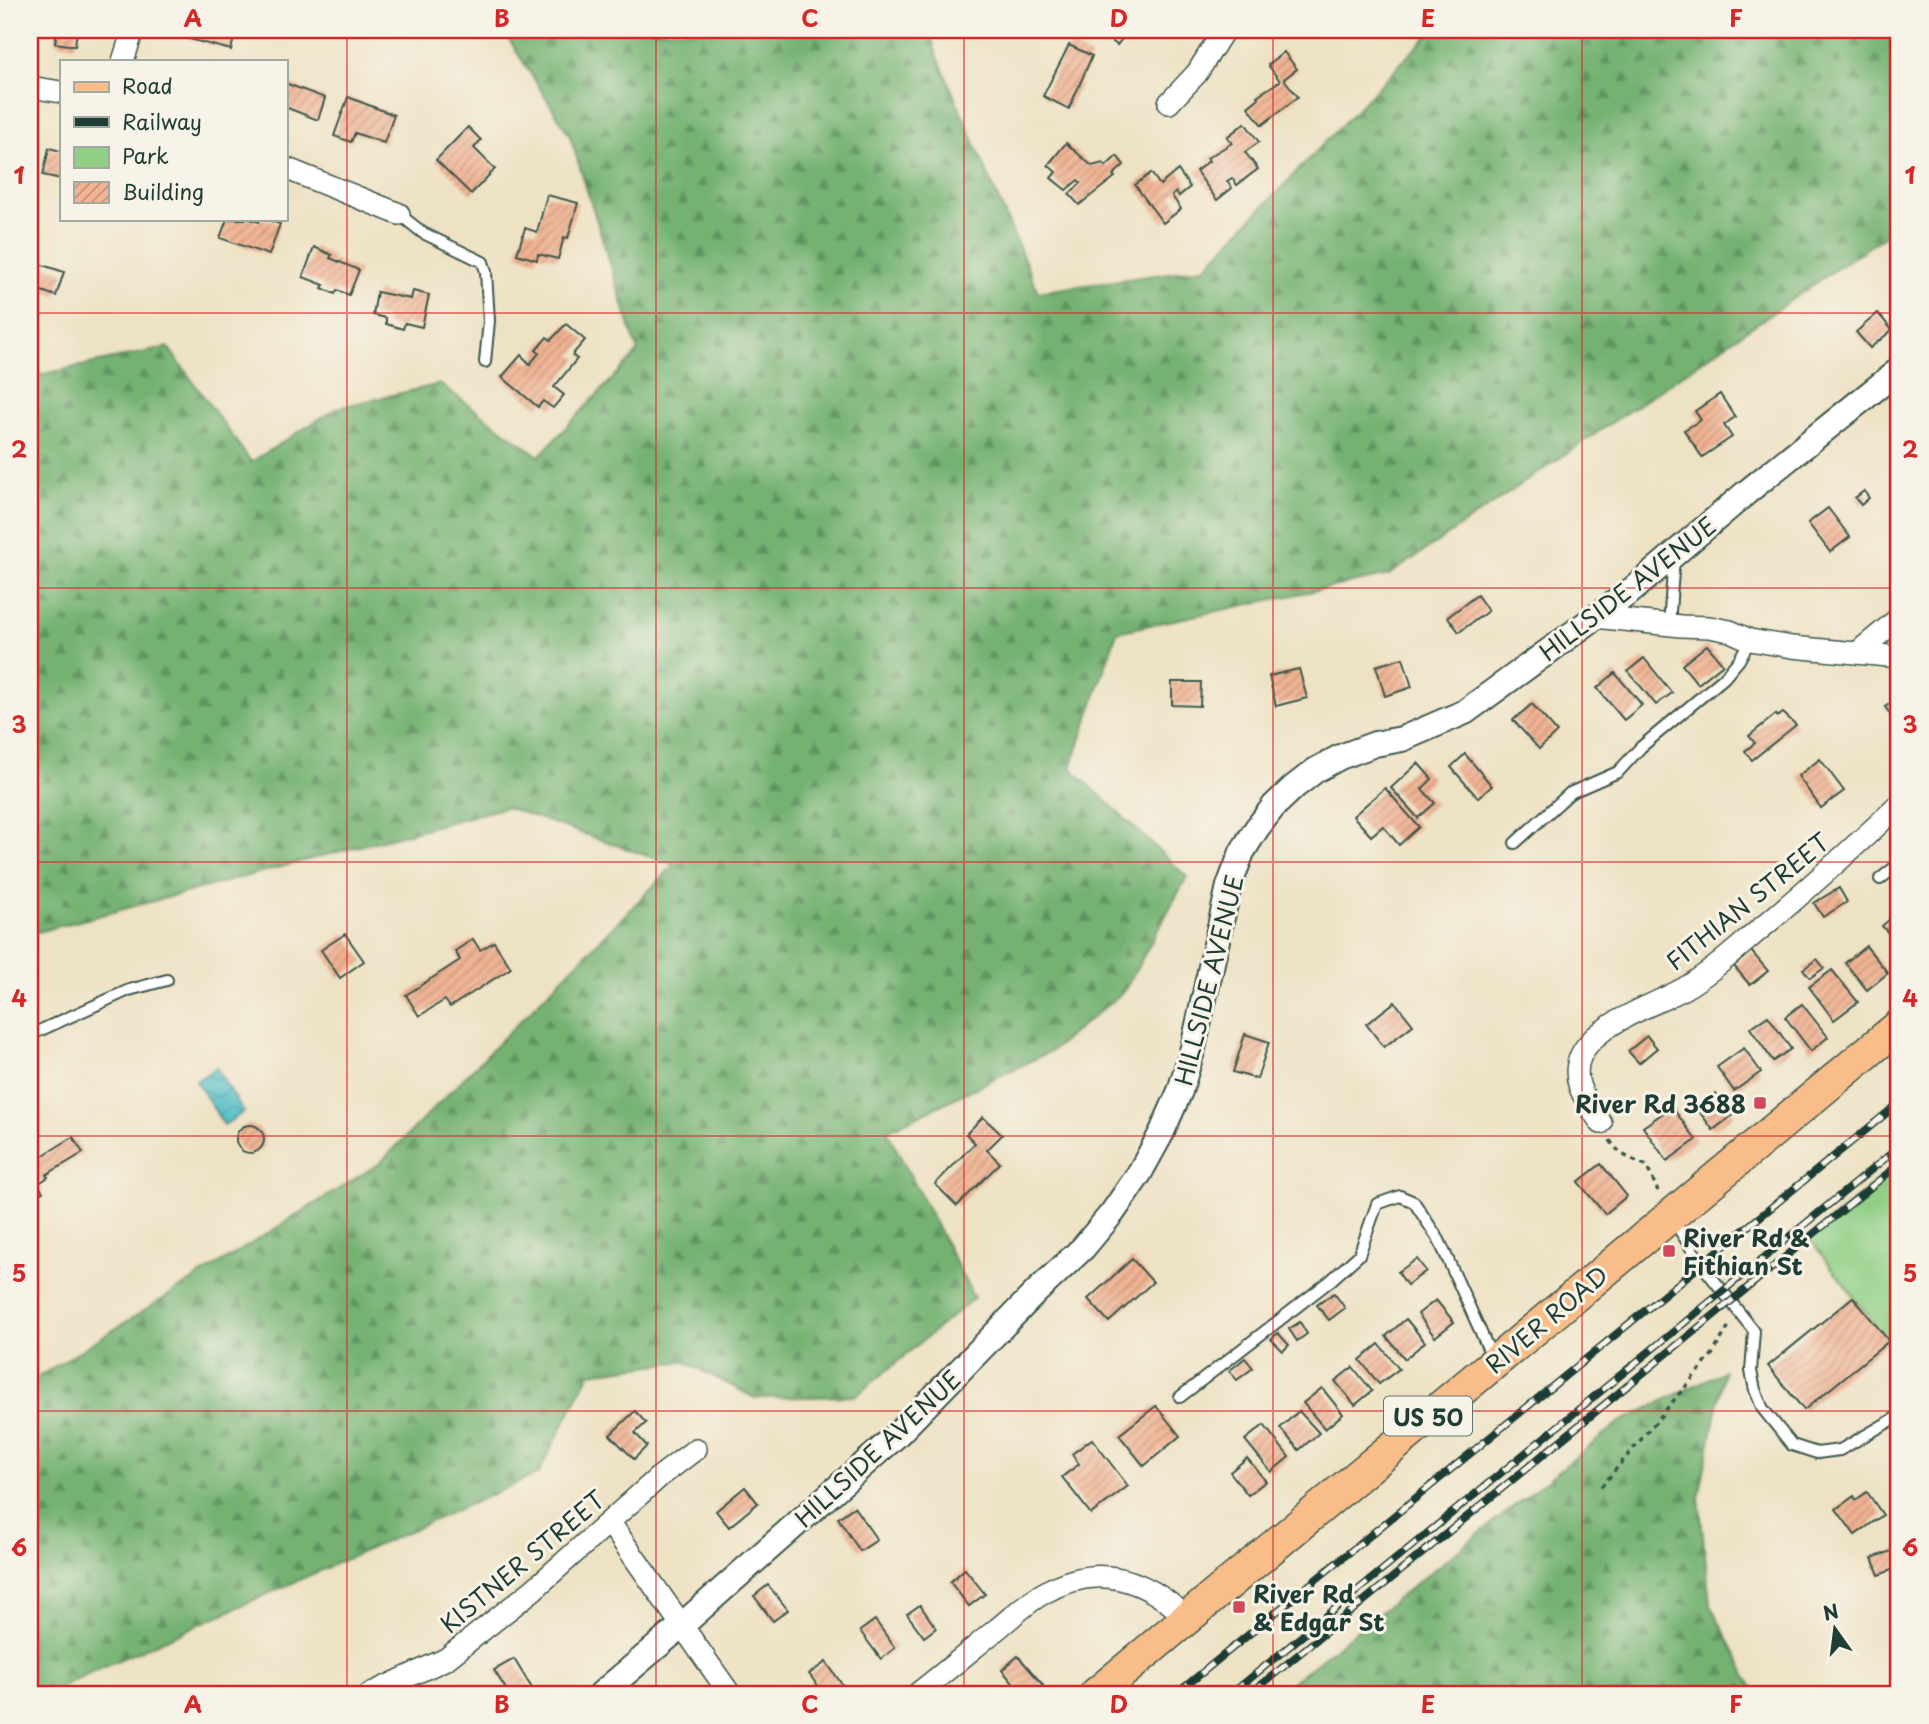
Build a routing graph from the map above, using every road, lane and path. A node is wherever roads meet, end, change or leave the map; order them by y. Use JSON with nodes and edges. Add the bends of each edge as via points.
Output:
{"nodes":[{"id":1,"x":133,"y":30,"type":"edge"},
{"id":2,"x":1224,"y":30,"type":"edge"},
{"id":3,"x":124,"y":60,"type":"edge"},
{"id":4,"x":30,"y":87,"type":"edge"},
{"id":5,"x":60,"y":92,"type":"edge"},
{"id":6,"x":1168,"y":103,"type":"dead end"},
{"id":7,"x":287,"y":169,"type":"edge"},
{"id":8,"x":399,"y":214,"type":"joint"},
{"id":9,"x":485,"y":362,"type":"dead end"},
{"id":10,"x":1899,"y":370,"type":"edge"},
{"id":11,"x":1675,"y":554,"type":"junction"},
{"id":12,"x":1595,"y":617,"type":"junction"},
{"id":13,"x":1899,"y":618,"type":"edge"},
{"id":14,"x":1669,"y":625,"type":"junction"},
{"id":15,"x":1749,"y":640,"type":"junction"},
{"id":16,"x":1857,"y":653,"type":"junction"},
{"id":17,"x":1899,"y":657,"type":"edge"},
{"id":18,"x":1899,"y":805,"type":"edge"},
{"id":19,"x":1515,"y":843,"type":"dead end"},
{"id":20,"x":1899,"y":864,"type":"edge"},
{"id":21,"x":1880,"y":879,"type":"dead end"},
{"id":22,"x":167,"y":980,"type":"dead end"},
{"id":23,"x":1899,"y":1026,"type":"edge"},
{"id":24,"x":30,"y":1035,"type":"edge"},
{"id":25,"x":1601,"y":1123,"type":"joint"},
{"id":26,"x":1664,"y":1203,"type":"junction"},
{"id":27,"x":1731,"y":1301,"type":"junction"},
{"id":28,"x":1495,"y":1362,"type":"junction"},
{"id":29,"x":1180,"y":1397,"type":"dead end"},
{"id":30,"x":1899,"y":1416,"type":"edge"},
{"id":31,"x":696,"y":1449,"type":"dead end"},
{"id":32,"x":1601,"y":1487,"type":"dead end"},
{"id":33,"x":610,"y":1523,"type":"junction"},
{"id":34,"x":1186,"y":1617,"type":"junction"},
{"id":35,"x":681,"y":1626,"type":"junction"},
{"id":36,"x":370,"y":1694,"type":"edge"},
{"id":37,"x":601,"y":1694,"type":"edge"},
{"id":38,"x":730,"y":1694,"type":"edge"},
{"id":39,"x":917,"y":1694,"type":"edge"},
{"id":40,"x":1096,"y":1694,"type":"edge"}],
"edges":[{"from":1,"to":3,"type":"street"},
{"from":2,"to":6,"type":"street","via":[[1197,73]]},
{"from":4,"to":5,"type":"street"},
{"from":7,"to":8,"type":"street"},
{"from":8,"to":9,"type":"lane","via":[[423,233],[483,262],[489,321]]},
{"from":10,"to":11,"type":"street","name":"HILLSIDE AVENUE"},
{"from":11,"to":12,"type":"street","name":"HILLSIDE AVENUE"},
{"from":11,"to":14,"type":"lane"},
{"from":12,"to":14,"type":"street"},
{"from":12,"to":35,"type":"street","name":"HILLSIDE AVENUE","via":[[1465,712],[1402,739],[1340,757],[1316,770],[1274,806],[1242,852],[1228,886],[1194,1048],[1180,1091],[1150,1154],[1113,1212],[897,1435]]},
{"from":13,"to":16,"type":"street"},
{"from":14,"to":15,"type":"street","via":[[1709,626]]},
{"from":15,"to":16,"type":"street"},
{"from":15,"to":19,"type":"lane","via":[[1724,678],[1618,772],[1570,793]]},
{"from":16,"to":17,"type":"street"},
{"from":18,"to":25,"type":"street","name":"FITHIAN STREET","via":[[1711,971],[1587,1044],[1579,1058],[1579,1089]]},
{"from":20,"to":21,"type":"lane"},
{"from":22,"to":24,"type":"lane","via":[[129,990]]},
{"from":23,"to":26,"type":"main road","name":"RIVER ROAD","number":"US 50"},
{"from":25,"to":26,"type":"path","via":[[1615,1149],[1646,1165]]},
{"from":26,"to":27,"type":"lane","via":[[1702,1265]]},
{"from":26,"to":28,"type":"main road","name":"RIVER ROAD","number":"US 50"},
{"from":27,"to":30,"type":"lane","via":[[1754,1331],[1751,1371],[1763,1409],[1792,1445],[1817,1453],[1840,1450]]},
{"from":27,"to":32,"type":"path","via":[[1730,1325],[1712,1355]]},
{"from":28,"to":29,"type":"lane","via":[[1439,1240],[1414,1202],[1400,1196],[1377,1204],[1359,1255]]},
{"from":28,"to":34,"type":"main road","name":"RIVER ROAD","number":"US 50"},
{"from":31,"to":33,"type":"street","name":"KISTNER STREET"},
{"from":33,"to":35,"type":"street"},
{"from":33,"to":36,"type":"street","name":"KISTNER STREET","via":[[446,1659]]},
{"from":34,"to":39,"type":"street","via":[[1166,1598],[1132,1581],[1076,1580],[1041,1594]]},
{"from":34,"to":40,"type":"main road","name":"RIVER ROAD","number":"US 50"},
{"from":35,"to":37,"type":"street","name":"HILLSIDE AVENUE"},
{"from":35,"to":38,"type":"street"}]}
